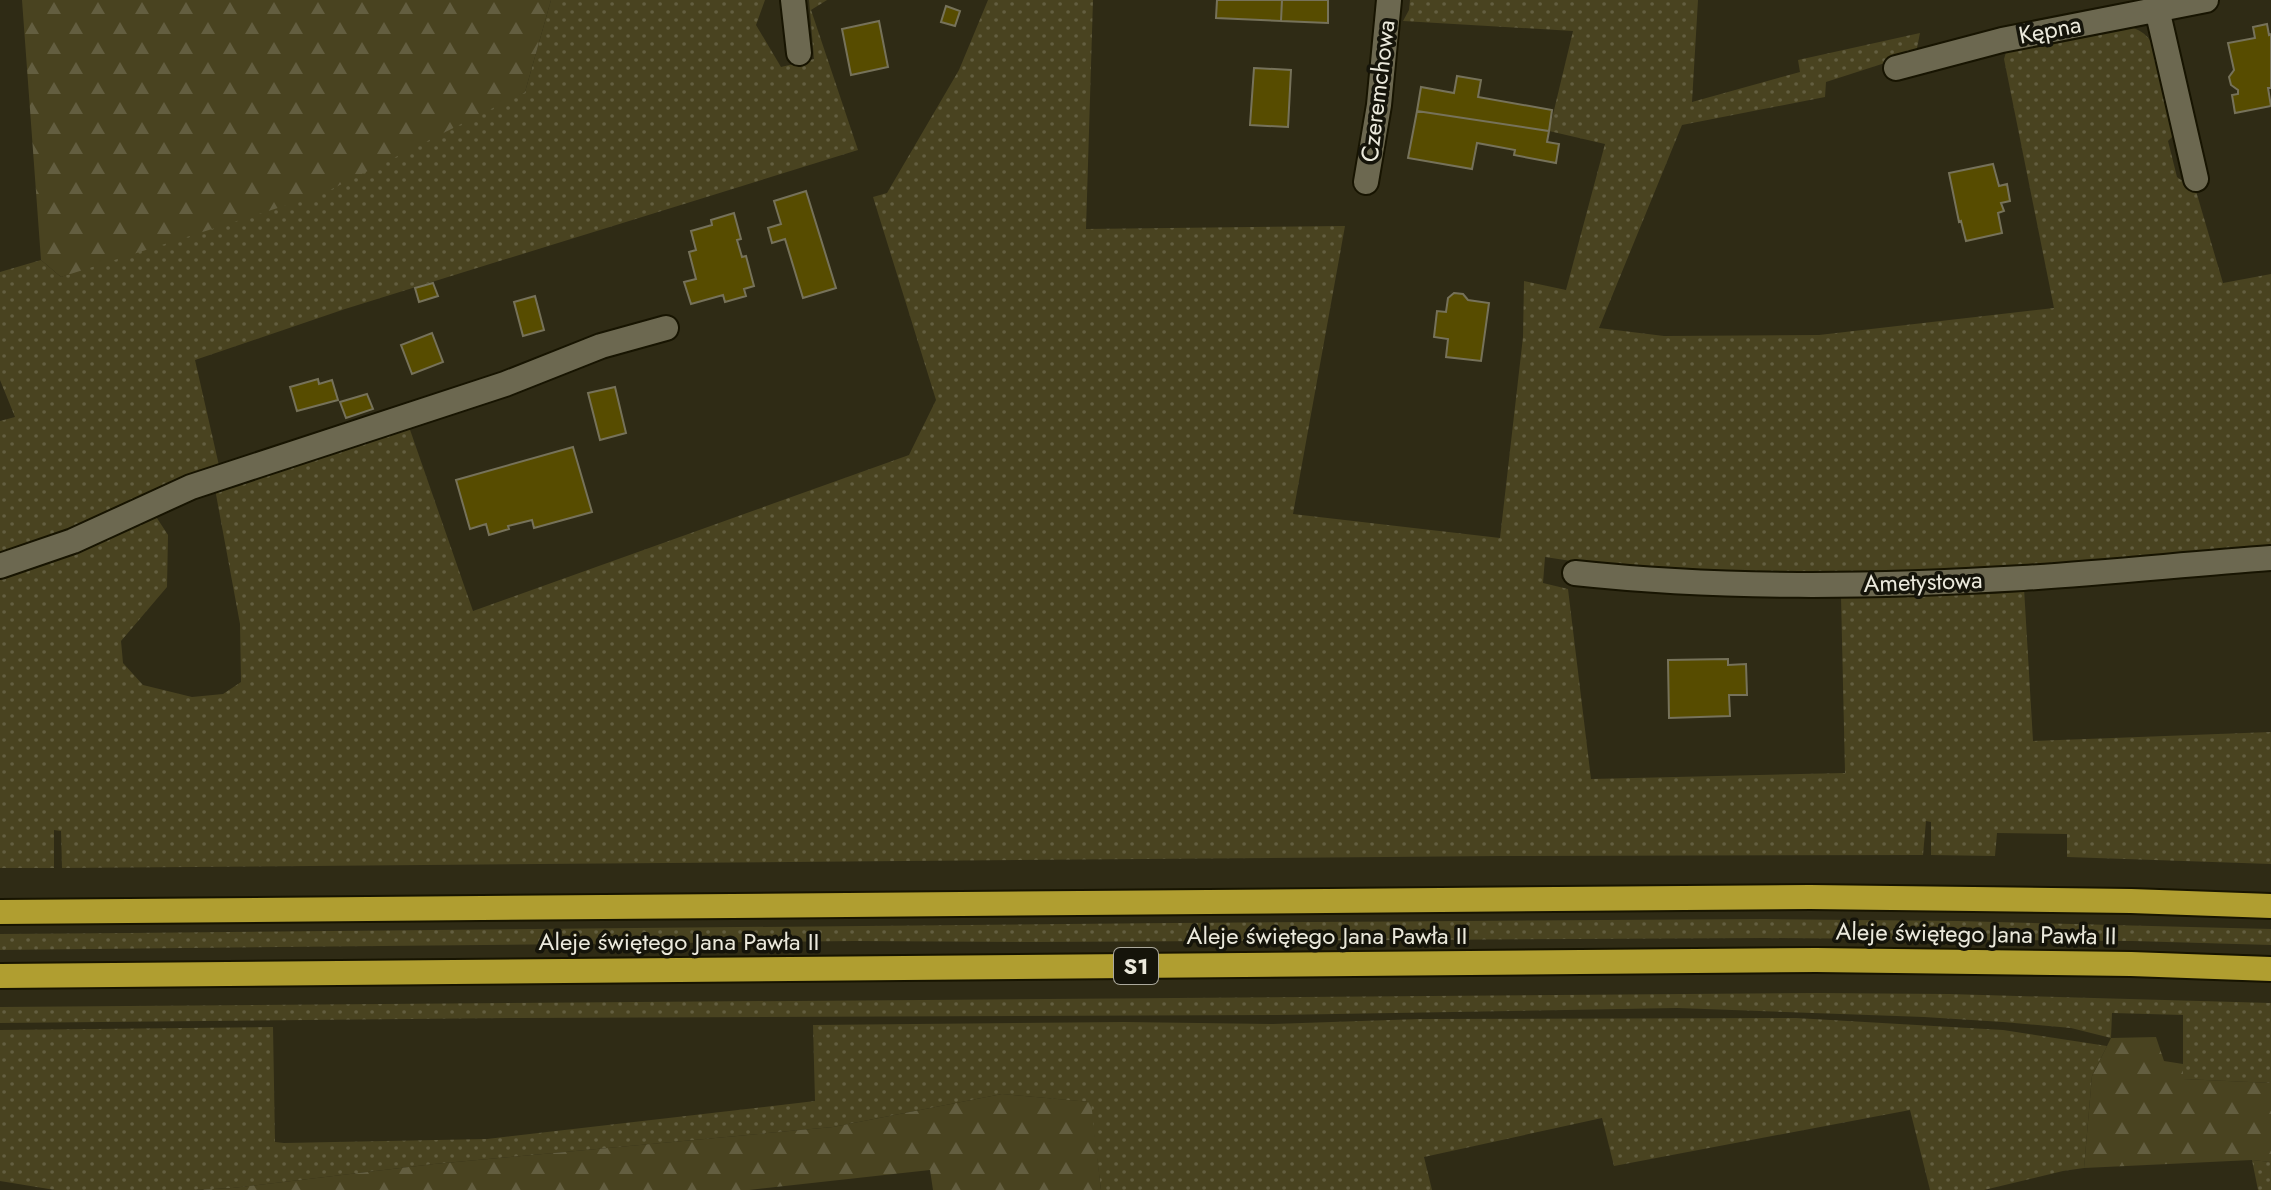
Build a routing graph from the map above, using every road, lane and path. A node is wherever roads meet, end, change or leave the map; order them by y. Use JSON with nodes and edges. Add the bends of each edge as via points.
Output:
{"nodes":[{"id":1,"x":793,"y":0,"type":"edge"},
{"id":2,"x":1389,"y":0,"type":"edge"},
{"id":3,"x":2206,"y":0,"type":"edge"},
{"id":4,"x":2157,"y":9,"type":"junction"},
{"id":5,"x":799,"y":53,"type":"dead end"},
{"id":6,"x":1896,"y":68,"type":"dead end"},
{"id":7,"x":2196,"y":179,"type":"dead end"},
{"id":8,"x":1366,"y":182,"type":"dead end"},
{"id":9,"x":666,"y":328,"type":"dead end"},
{"id":10,"x":2271,"y":558,"type":"edge"},
{"id":11,"x":0,"y":566,"type":"edge"},
{"id":12,"x":1575,"y":573,"type":"dead end"},
{"id":13,"x":2271,"y":906,"type":"edge"},
{"id":14,"x":0,"y":912,"type":"edge"},
{"id":15,"x":2271,"y":969,"type":"edge"},
{"id":16,"x":0,"y":976,"type":"edge"}],
"edges":[{"from":1,"to":5,"type":"street"},
{"from":2,"to":8,"type":"street","name":"Czeremchowa"},
{"from":3,"to":4,"type":"street","name":"Kępna"},
{"from":4,"to":6,"type":"street","name":"Kępna"},
{"from":4,"to":7,"type":"street"},
{"from":9,"to":11,"type":"street","via":[[191,487],[73,541]]},
{"from":10,"to":12,"type":"street","name":"Ametystowa","via":[[2023,578],[1842,585],[1652,582]]},
{"from":13,"to":14,"type":"highway","name":"Aleje świętego Jana Pawła II","via":[[1794,897]]},
{"from":15,"to":16,"type":"highway","name":"Aleje świętego Jana Pawła II","number":"S1","via":[[1816,960]]}]}
